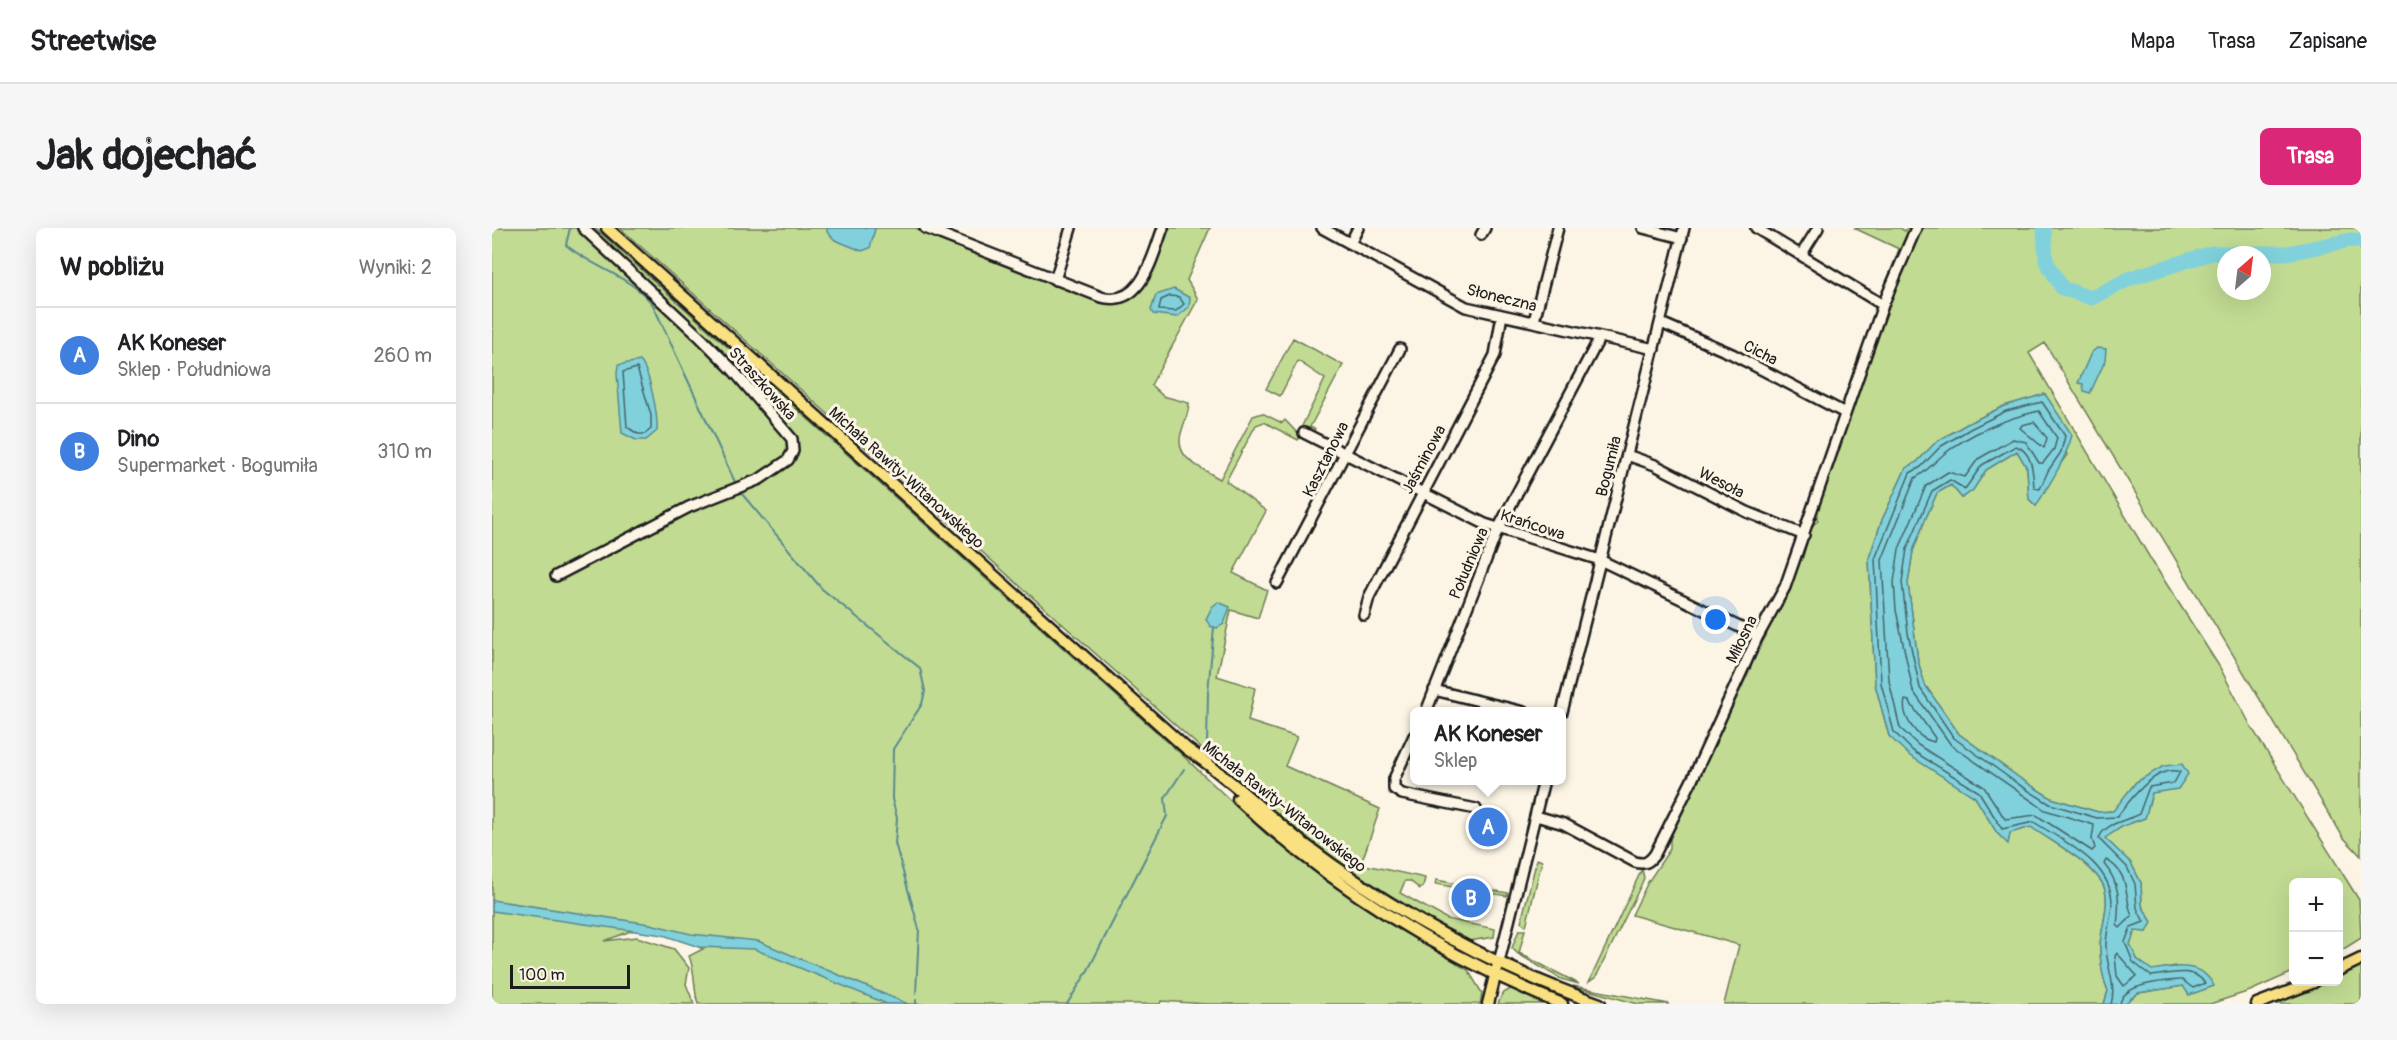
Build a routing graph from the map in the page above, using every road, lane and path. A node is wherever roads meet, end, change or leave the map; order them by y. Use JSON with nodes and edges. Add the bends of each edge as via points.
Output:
{"nodes":[{"id":1,"x":583,"y":228,"type":"edge"},
{"id":2,"x":607,"y":228,"type":"edge"},
{"id":3,"x":924,"y":228,"type":"edge"},
{"id":4,"x":1071,"y":228,"type":"edge"},
{"id":5,"x":1163,"y":228,"type":"edge"},
{"id":6,"x":1322,"y":228,"type":"edge"},
{"id":7,"x":1358,"y":228,"type":"edge"},
{"id":8,"x":1558,"y":228,"type":"edge"},
{"id":9,"x":1643,"y":228,"type":"edge"},
{"id":10,"x":1684,"y":228,"type":"edge"},
{"id":11,"x":1756,"y":228,"type":"edge"},
{"id":12,"x":1818,"y":228,"type":"edge"},
{"id":13,"x":1916,"y":228,"type":"edge"},
{"id":14,"x":1682,"y":238,"type":"junction"},
{"id":15,"x":1350,"y":244,"type":"junction"},
{"id":16,"x":1801,"y":255,"type":"junction"},
{"id":17,"x":1055,"y":280,"type":"junction"},
{"id":18,"x":1883,"y":305,"type":"junction"},
{"id":19,"x":1502,"y":315,"type":"junction"},
{"id":20,"x":1534,"y":321,"type":"junction"},
{"id":21,"x":1660,"y":323,"type":"junction"},
{"id":22,"x":1600,"y":337,"type":"junction"},
{"id":23,"x":1400,"y":349,"type":"dead end"},
{"id":24,"x":1654,"y":349,"type":"junction"},
{"id":25,"x":1845,"y":413,"type":"junction"},
{"id":26,"x":1304,"y":433,"type":"dead end"},
{"id":27,"x":1345,"y":454,"type":"junction"},
{"id":28,"x":1627,"y":455,"type":"junction"},
{"id":29,"x":1422,"y":493,"type":"junction"},
{"id":30,"x":1498,"y":529,"type":"junction"},
{"id":31,"x":1804,"y":536,"type":"junction"},
{"id":32,"x":1599,"y":561,"type":"junction"},
{"id":33,"x":556,"y":576,"type":"dead end"},
{"id":34,"x":1277,"y":583,"type":"dead end"},
{"id":35,"x":1364,"y":615,"type":"dead end"},
{"id":36,"x":1758,"y":636,"type":"junction"},
{"id":37,"x":1434,"y":690,"type":"junction"},
{"id":38,"x":1428,"y":707,"type":"edge"},
{"id":39,"x":1507,"y":707,"type":"edge"},
{"id":40,"x":1563,"y":707,"type":"edge"},
{"id":41,"x":1410,"y":744,"type":"edge"},
{"id":42,"x":1187,"y":749,"type":"junction"},
{"id":43,"x":1543,"y":785,"type":"edge"},
{"id":44,"x":1476,"y":809,"type":"dead end"},
{"id":45,"x":1536,"y":816,"type":"junction"},
{"id":46,"x":2361,"y":959,"type":"edge"},
{"id":47,"x":1499,"y":962,"type":"junction"},
{"id":48,"x":2343,"y":968,"type":"edge"},
{"id":49,"x":1496,"y":975,"type":"junction"},
{"id":50,"x":2302,"y":986,"type":"edge"},
{"id":51,"x":1595,"y":1002,"type":"edge"},
{"id":52,"x":1488,"y":1004,"type":"edge"},
{"id":53,"x":1562,"y":1004,"type":"edge"},
{"id":54,"x":2257,"y":1004,"type":"edge"}],
"edges":[{"from":1,"to":33,"type":"street","name":"Straszkowska","via":[[732,369],[792,439],[793,451],[788,460],[760,479],[689,507]]},
{"from":2,"to":42,"type":"main road","name":"Michała Rawity-Witanowskiego"},
{"from":3,"to":17,"type":"street"},
{"from":4,"to":17,"type":"street"},
{"from":5,"to":17,"type":"street","via":[[1144,277],[1122,299],[1101,297]]},
{"from":6,"to":15,"type":"street","name":"Słoneczna"},
{"from":7,"to":15,"type":"street"},
{"from":8,"to":20,"type":"street"},
{"from":9,"to":14,"type":"street"},
{"from":10,"to":14,"type":"street","name":"Bogumiła"},
{"from":11,"to":16,"type":"street"},
{"from":12,"to":16,"type":"street"},
{"from":13,"to":18,"type":"street","name":"Miłosna"},
{"from":14,"to":21,"type":"street","name":"Bogumiła"},
{"from":15,"to":19,"type":"street","name":"Słoneczna","via":[[1466,307]]},
{"from":16,"to":18,"type":"street"},
{"from":18,"to":25,"type":"street","name":"Miłosna"},
{"from":19,"to":20,"type":"street","name":"Słoneczna"},
{"from":19,"to":29,"type":"street","name":"Jaśminowa","via":[[1495,355]]},
{"from":20,"to":22,"type":"street","name":"Słoneczna"},
{"from":21,"to":24,"type":"street","name":"Bogumiła"},
{"from":21,"to":25,"type":"street","name":"Cicha","via":[[1732,354]]},
{"from":22,"to":24,"type":"street","name":"Słoneczna"},
{"from":22,"to":30,"type":"street","name":"Południowa"},
{"from":23,"to":27,"type":"street","name":"Kasztanowa"},
{"from":24,"to":28,"type":"street","name":"Bogumiła"},
{"from":25,"to":31,"type":"street","name":"Miłosna"},
{"from":26,"to":27,"type":"street","name":"Krańcowa"},
{"from":27,"to":29,"type":"street","name":"Krańcowa"},
{"from":27,"to":34,"type":"street","name":"Kasztanowa"},
{"from":28,"to":31,"type":"street","name":"Wesoła"},
{"from":28,"to":32,"type":"street","name":"Bogumiła"},
{"from":29,"to":30,"type":"street","name":"Krańcowa"},
{"from":29,"to":35,"type":"street","name":"Jaśminowa"},
{"from":30,"to":32,"type":"street","name":"Krańcowa"},
{"from":30,"to":37,"type":"street","name":"Południowa"},
{"from":31,"to":36,"type":"street","name":"Miłosna","via":[[1785,587]]},
{"from":32,"to":36,"type":"street","name":"Krańcowa"},
{"from":32,"to":40,"type":"street","name":"Bogumiła"},
{"from":36,"to":45,"type":"street","name":"Miłosna","via":[[1693,778],[1649,862],[1635,862],[1564,824]]},
{"from":37,"to":38,"type":"street","name":"Południowa"},
{"from":37,"to":39,"type":"street"},
{"from":41,"to":44,"type":"street","via":[[1394,779],[1394,789]]},
{"from":42,"to":47,"type":"main road","name":"Michała Rawity-Witanowskiego","via":[[1350,876],[1427,926]]},
{"from":42,"to":49,"type":"main road","name":"Michała Rawity-Witanowskiego","via":[[1263,822],[1343,886],[1421,937]]},
{"from":43,"to":45,"type":"street"},
{"from":45,"to":47,"type":"street"},
{"from":46,"to":48,"type":"main road"},
{"from":47,"to":49,"type":"main road"},
{"from":47,"to":51,"type":"main road","name":"Michała Rawity-Witanowskiego"},
{"from":49,"to":52,"type":"main road"},
{"from":49,"to":53,"type":"main road","name":"Michała Rawity-Witanowskiego"},
{"from":50,"to":54,"type":"main road"}]}
